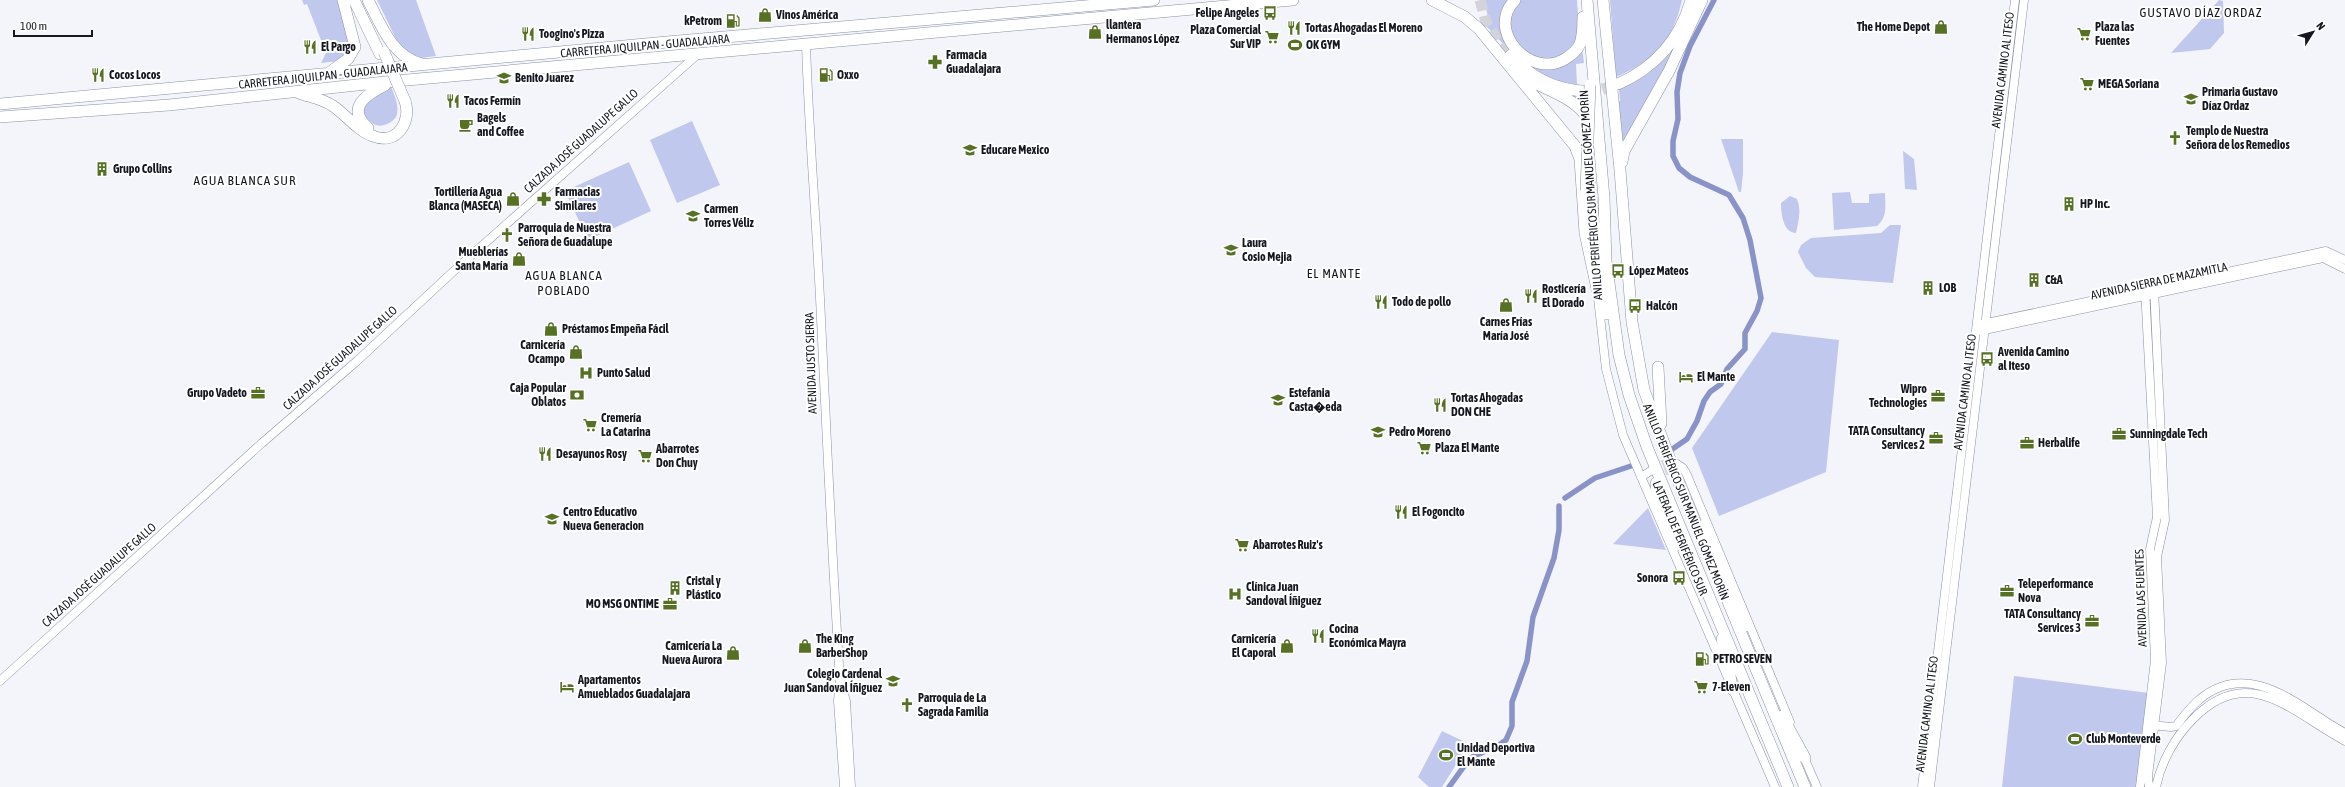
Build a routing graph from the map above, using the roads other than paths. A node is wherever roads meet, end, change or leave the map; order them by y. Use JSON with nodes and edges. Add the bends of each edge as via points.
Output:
{"nodes":[{"id":1,"x":343,"y":0,"type":"edge"},
{"id":2,"x":354,"y":0,"type":"edge"},
{"id":3,"x":360,"y":0,"type":"edge"},
{"id":4,"x":368,"y":0,"type":"edge"},
{"id":5,"x":1154,"y":0,"type":"edge"},
{"id":6,"x":1293,"y":0,"type":"edge"},
{"id":7,"x":1432,"y":0,"type":"edge"},
{"id":8,"x":1445,"y":0,"type":"edge"},
{"id":9,"x":1515,"y":0,"type":"edge"},
{"id":10,"x":1586,"y":0,"type":"edge"},
{"id":11,"x":1603,"y":0,"type":"edge"},
{"id":12,"x":1691,"y":0,"type":"edge"},
{"id":13,"x":1702,"y":0,"type":"edge"},
{"id":14,"x":2016,"y":0,"type":"edge"},
{"id":15,"x":2024,"y":0,"type":"edge"},
{"id":16,"x":1589,"y":22,"type":"junction"},
{"id":17,"x":806,"y":45,"type":"junction"},
{"id":18,"x":382,"y":53,"type":"junction"},
{"id":19,"x":697,"y":55,"type":"junction"},
{"id":20,"x":430,"y":65,"type":"junction"},
{"id":21,"x":1514,"y":69,"type":"junction"},
{"id":22,"x":327,"y":74,"type":"junction"},
{"id":23,"x":390,"y":82,"type":"junction"},
{"id":24,"x":1618,"y":84,"type":"tunnel mouth"},
{"id":25,"x":1586,"y":88,"type":"junction"},
{"id":26,"x":292,"y":91,"type":"junction"},
{"id":27,"x":1538,"y":95,"type":"dead end"},
{"id":28,"x":403,"y":102,"type":"junction"},
{"id":29,"x":0,"y":104,"type":"edge"},
{"id":30,"x":0,"y":118,"type":"edge"},
{"id":31,"x":1620,"y":170,"type":"junction"},
{"id":32,"x":1623,"y":213,"type":"junction"},
{"id":33,"x":1630,"y":238,"type":"dead end"},
{"id":34,"x":2345,"y":260,"type":"edge"},
{"id":35,"x":1602,"y":262,"type":"junction"},
{"id":36,"x":2345,"y":269,"type":"edge"},
{"id":37,"x":1597,"y":289,"type":"junction"},
{"id":38,"x":2154,"y":291,"type":"junction"},
{"id":39,"x":2144,"y":292,"type":"junction"},
{"id":40,"x":1985,"y":326,"type":"junction"},
{"id":41,"x":1976,"y":329,"type":"junction"},
{"id":42,"x":1658,"y":367,"type":"dead end"},
{"id":43,"x":1662,"y":440,"type":"junction"},
{"id":44,"x":1674,"y":462,"type":"dead end"},
{"id":45,"x":1652,"y":470,"type":"tunnel mouth"},
{"id":46,"x":1680,"y":475,"type":"dead end"},
{"id":47,"x":1641,"y":477,"type":"junction"},
{"id":48,"x":1655,"y":482,"type":"dead end"},
{"id":49,"x":1698,"y":611,"type":"junction"},
{"id":50,"x":1716,"y":612,"type":"junction"},
{"id":51,"x":1746,"y":648,"type":"junction"},
{"id":52,"x":1765,"y":661,"type":"junction"},
{"id":53,"x":0,"y":681,"type":"edge"},
{"id":54,"x":1733,"y":690,"type":"junction"},
{"id":55,"x":2152,"y":725,"type":"junction"},
{"id":56,"x":2345,"y":733,"type":"edge"},
{"id":57,"x":844,"y":734,"type":"junction"},
{"id":58,"x":2345,"y":741,"type":"edge"},
{"id":59,"x":1805,"y":758,"type":"junction"},
{"id":60,"x":844,"y":787,"type":"edge"},
{"id":61,"x":851,"y":787,"type":"edge"},
{"id":62,"x":1774,"y":787,"type":"edge"},
{"id":63,"x":1788,"y":787,"type":"edge"},
{"id":64,"x":1805,"y":787,"type":"edge"},
{"id":65,"x":1817,"y":787,"type":"edge"},
{"id":66,"x":1922,"y":787,"type":"edge"},
{"id":67,"x":1930,"y":787,"type":"edge"},
{"id":68,"x":2140,"y":787,"type":"edge"},
{"id":69,"x":2149,"y":787,"type":"edge"},
{"id":70,"x":2156,"y":787,"type":"edge"}],
"edges":[{"from":1,"to":22,"type":"highway","via":[[355,48],[348,59]]},
{"from":2,"to":18,"type":"highway"},
{"from":3,"to":18,"type":"highway"},
{"from":4,"to":20,"type":"highway","via":[[397,51],[411,61]]},
{"from":5,"to":20,"type":"highway","name":"CARRETERA JIQUILPAN - GUADALAJARA"},
{"from":6,"to":17,"type":"highway","name":"CARRETERA JIQUILPAN - GUADALAJARA"},
{"from":7,"to":21,"type":"highway","via":[[1473,23]]},
{"from":8,"to":25,"type":"highway","via":[[1458,5],[1480,21],[1518,63],[1533,75],[1560,87]]},
{"from":9,"to":10,"type":"highway","via":[[1506,17],[1508,38],[1522,56],[1544,64],[1562,61],[1576,50],[1582,33]]},
{"from":10,"to":16,"type":"highway","name":"ANILLO PERIFÉRICO SUR MANUEL GÓMEZ MORÍN"},
{"from":11,"to":31,"type":"highway","name":"ANILLO PERIFÉRICO SUR MANUEL GÓMEZ MORÍN"},
{"from":12,"to":24,"type":"highway","via":[[1680,32],[1665,52],[1643,70]]},
{"from":13,"to":31,"type":"highway","via":[[1669,71],[1624,151]]},
{"from":14,"to":41,"type":"street","name":"AVENIDA CAMINO AL ITESO"},
{"from":15,"to":40,"type":"street","name":"AVENIDA CAMINO AL ITESO"},
{"from":16,"to":25,"type":"highway"},
{"from":16,"to":35,"type":"highway","name":"ANILLO PERIFÉRICO SUR MANUEL GÓMEZ MORÍN","via":[[1604,198]]},
{"from":17,"to":19,"type":"highway","name":"CARRETERA JIQUILPAN - GUADALAJARA"},
{"from":17,"to":57,"type":"street","name":"AVENIDA JUSTO SIERRA","via":[[828,498],[840,680],[838,694]]},
{"from":18,"to":28,"type":"highway","bridge":true},
{"from":19,"to":23,"type":"highway","name":"CARRETERA JIQUILPAN - GUADALAJARA"},
{"from":19,"to":53,"type":"street","name":"CALZADA JOSÉ GUADALUPE GALLO"},
{"from":20,"to":22,"type":"highway","name":"CARRETERA JIQUILPAN - GUADALAJARA"},
{"from":21,"to":35,"type":"highway","via":[[1532,82],[1572,102],[1589,119],[1594,139]]},
{"from":21,"to":37,"type":"highway","via":[[1578,151],[1585,233]]},
{"from":22,"to":29,"type":"highway","name":"CARRETERA JIQUILPAN - GUADALAJARA"},
{"from":23,"to":26,"type":"highway","name":"CARRETERA JIQUILPAN - GUADALAJARA"},
{"from":23,"to":28,"type":"highway","via":[[363,98],[358,106],[360,118],[369,129],[387,132],[396,127],[401,119]]},
{"from":25,"to":37,"type":"highway","bridge":true,"via":[[1586,191]]},
{"from":26,"to":28,"type":"highway","via":[[330,104],[368,134],[378,138],[393,136],[403,128],[408,114]]},
{"from":26,"to":30,"type":"highway","name":"CARRETERA JIQUILPAN - GUADALAJARA","via":[[169,105]]},
{"from":27,"to":35,"type":"highway","via":[[1578,143],[1586,158]]},
{"from":31,"to":32,"type":"highway","name":"ANILLO PERIFÉRICO SUR MANUEL GÓMEZ MORÍN"},
{"from":32,"to":33,"type":"highway"},
{"from":32,"to":43,"type":"highway","name":"ANILLO PERIFÉRICO SUR MANUEL GÓMEZ MORÍN","via":[[1636,354],[1644,390]]},
{"from":34,"to":38,"type":"street","name":"AVENIDA SIERRA DE MAZAMITLA","via":[[2326,251]]},
{"from":35,"to":37,"type":"highway"},
{"from":35,"to":50,"type":"highway","name":"ANILLO PERIFÉRICO SUR MANUEL GÓMEZ MORÍN","via":[[1629,395],[1647,447]]},
{"from":36,"to":38,"type":"street","name":"AVENIDA SIERRA DE MAZAMITLA","via":[[2323,258]]},
{"from":37,"to":47,"type":"street","name":"LATERAL DE PERIFÉRICO SUR","via":[[1606,369],[1623,435]]},
{"from":38,"to":39,"type":"street","name":"AVENIDA SIERRA DE MAZAMITLA"},
{"from":38,"to":55,"type":"street","name":"AVENIDA LAS FUENTES","via":[[2165,520],[2157,556],[2162,663]]},
{"from":39,"to":40,"type":"street","name":"AVENIDA SIERRA DE MAZAMITLA"},
{"from":39,"to":55,"type":"street","name":"AVENIDA LAS FUENTES","via":[[2156,517],[2150,549],[2155,660]]},
{"from":40,"to":41,"type":"street","name":"AVENIDA SIERRA DE MAZAMITLA"},
{"from":40,"to":67,"type":"street","name":"AVENIDA CAMINO AL ITESO"},
{"from":41,"to":66,"type":"street","name":"AVENIDA CAMINO AL ITESO"},
{"from":42,"to":43,"type":"highway"},
{"from":43,"to":51,"type":"highway","name":"ANILLO PERIFÉRICO SUR MANUEL GÓMEZ MORÍN"},
{"from":44,"to":52,"type":"street","via":[[1683,468],[1687,475]]},
{"from":45,"to":47,"type":"street"},
{"from":46,"to":52,"type":"street","via":[[1688,487],[1741,617]]},
{"from":47,"to":49,"type":"street","name":"LATERAL DE PERIFÉRICO SUR"},
{"from":48,"to":49,"type":"street","via":[[1657,500],[1688,575]]},
{"from":49,"to":54,"type":"street","name":"LATERAL DE PERIFÉRICO SUR"},
{"from":50,"to":54,"type":"highway"},
{"from":50,"to":63,"type":"highway","name":"ANILLO PERIFÉRICO SUR MANUEL GÓMEZ MORÍN"},
{"from":51,"to":59,"type":"highway"},
{"from":51,"to":64,"type":"highway","name":"ANILLO PERIFÉRICO SUR MANUEL GÓMEZ MORÍN"},
{"from":52,"to":59,"type":"street"},
{"from":54,"to":62,"type":"street","name":"LATERAL DE PERIFÉRICO SUR"},
{"from":55,"to":56,"type":"street","via":[[2176,726],[2200,698],[2227,684],[2256,683],[2280,693]]},
{"from":55,"to":68,"type":"street","name":"AVENIDA LAS FUENTES"},
{"from":55,"to":69,"type":"street","name":"AVENIDA LAS FUENTES"},
{"from":57,"to":60,"type":"street","name":"AVENIDA JUSTO SIERRA"},
{"from":57,"to":61,"type":"street","name":"AVENIDA JUSTO SIERRA"},
{"from":58,"to":70,"type":"street","via":[[2275,699],[2247,692],[2228,694],[2206,705],[2185,727],[2160,768]]},
{"from":59,"to":65,"type":"street"}]}
